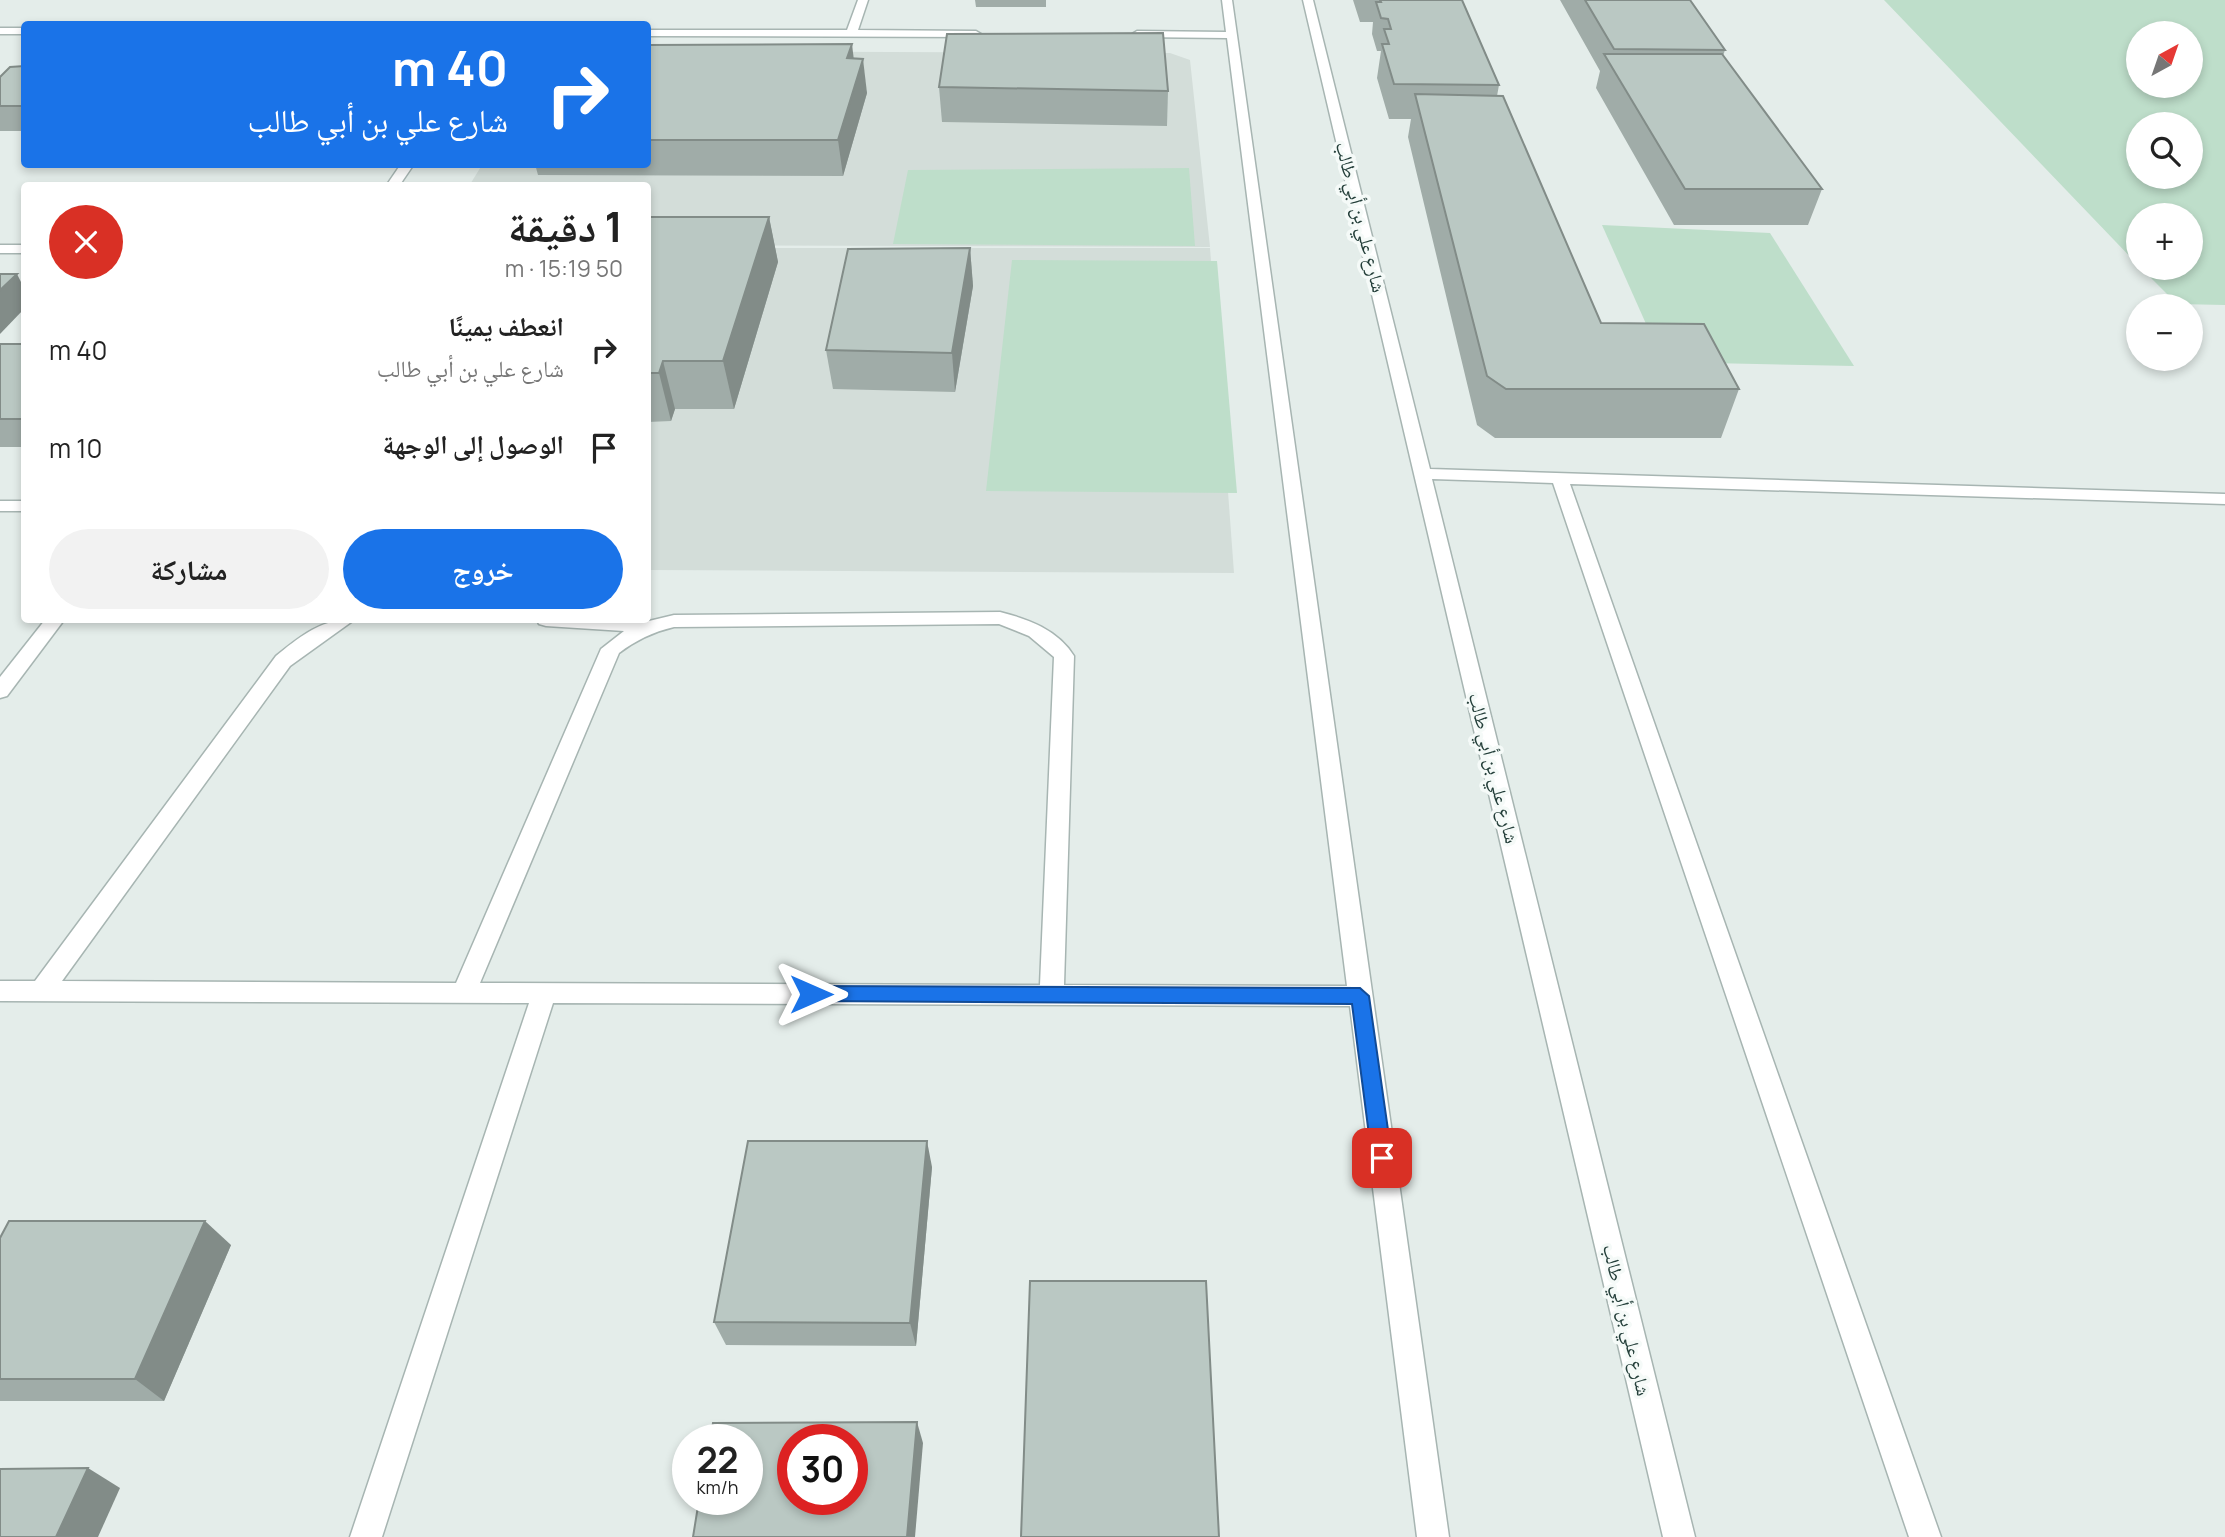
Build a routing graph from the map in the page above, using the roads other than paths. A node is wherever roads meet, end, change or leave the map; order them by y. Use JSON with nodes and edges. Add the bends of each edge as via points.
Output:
{"nodes":[{"id":1,"x":863,"y":0,"type":"edge"},
{"id":2,"x":1227,"y":0,"type":"edge"},
{"id":3,"x":1308,"y":0,"type":"edge"},
{"id":4,"x":0,"y":31,"type":"edge"},
{"id":5,"x":21,"y":31,"type":"edge"},
{"id":6,"x":651,"y":33,"type":"edge"},
{"id":7,"x":851,"y":34,"type":"junction"},
{"id":8,"x":986,"y":34,"type":"edge"},
{"id":9,"x":1122,"y":34,"type":"edge"},
{"id":10,"x":1230,"y":35,"type":"junction"},
{"id":11,"x":0,"y":249,"type":"edge"},
{"id":12,"x":21,"y":249,"type":"edge"},
{"id":13,"x":1423,"y":474,"type":"junction"},
{"id":14,"x":1560,"y":479,"type":"junction"},
{"id":15,"x":2225,"y":499,"type":"edge"},
{"id":16,"x":0,"y":506,"type":"edge"},
{"id":17,"x":21,"y":506,"type":"edge"},
{"id":18,"x":53,"y":623,"type":"edge"},
{"id":19,"x":340,"y":623,"type":"edge"},
{"id":20,"x":597,"y":623,"type":"edge"},
{"id":21,"x":648,"y":626,"type":"junction"},
{"id":22,"x":0,"y":691,"type":"edge"},
{"id":23,"x":0,"y":991,"type":"edge"},
{"id":24,"x":41,"y":992,"type":"junction"},
{"id":25,"x":464,"y":992,"type":"junction"},
{"id":26,"x":544,"y":993,"type":"junction"},
{"id":27,"x":1052,"y":994,"type":"junction"},
{"id":28,"x":1360,"y":996,"type":"junction"},
{"id":29,"x":366,"y":1537,"type":"edge"},
{"id":30,"x":1433,"y":1537,"type":"edge"},
{"id":31,"x":1679,"y":1537,"type":"edge"},
{"id":32,"x":1925,"y":1537,"type":"edge"}],
"edges":[{"from":1,"to":7,"type":"street"},
{"from":2,"to":10,"type":"street"},
{"from":3,"to":13,"type":"street","name":"شارع علي بن أبي طالب"},
{"from":4,"to":5,"type":"street"},
{"from":6,"to":7,"type":"street"},
{"from":7,"to":8,"type":"street"},
{"from":9,"to":10,"type":"street"},
{"from":10,"to":28,"type":"street"},
{"from":11,"to":12,"type":"street"},
{"from":13,"to":14,"type":"street"},
{"from":13,"to":31,"type":"street","name":"شارع علي بن أبي طالب"},
{"from":14,"to":15,"type":"street"},
{"from":14,"to":32,"type":"street"},
{"from":16,"to":17,"type":"street"},
{"from":18,"to":22,"type":"street"},
{"from":19,"to":24,"type":"street","via":[[299,646],[283,661]]},
{"from":20,"to":21,"type":"street"},
{"from":21,"to":25,"type":"street","via":[[611,649]]},
{"from":21,"to":27,"type":"street","via":[[674,621],[1000,618],[1028,626],[1051,640],[1064,656]]},
{"from":23,"to":24,"type":"street"},
{"from":24,"to":25,"type":"street"},
{"from":25,"to":26,"type":"street"},
{"from":26,"to":27,"type":"street"},
{"from":26,"to":29,"type":"street"},
{"from":27,"to":28,"type":"street"},
{"from":28,"to":30,"type":"street"}]}
